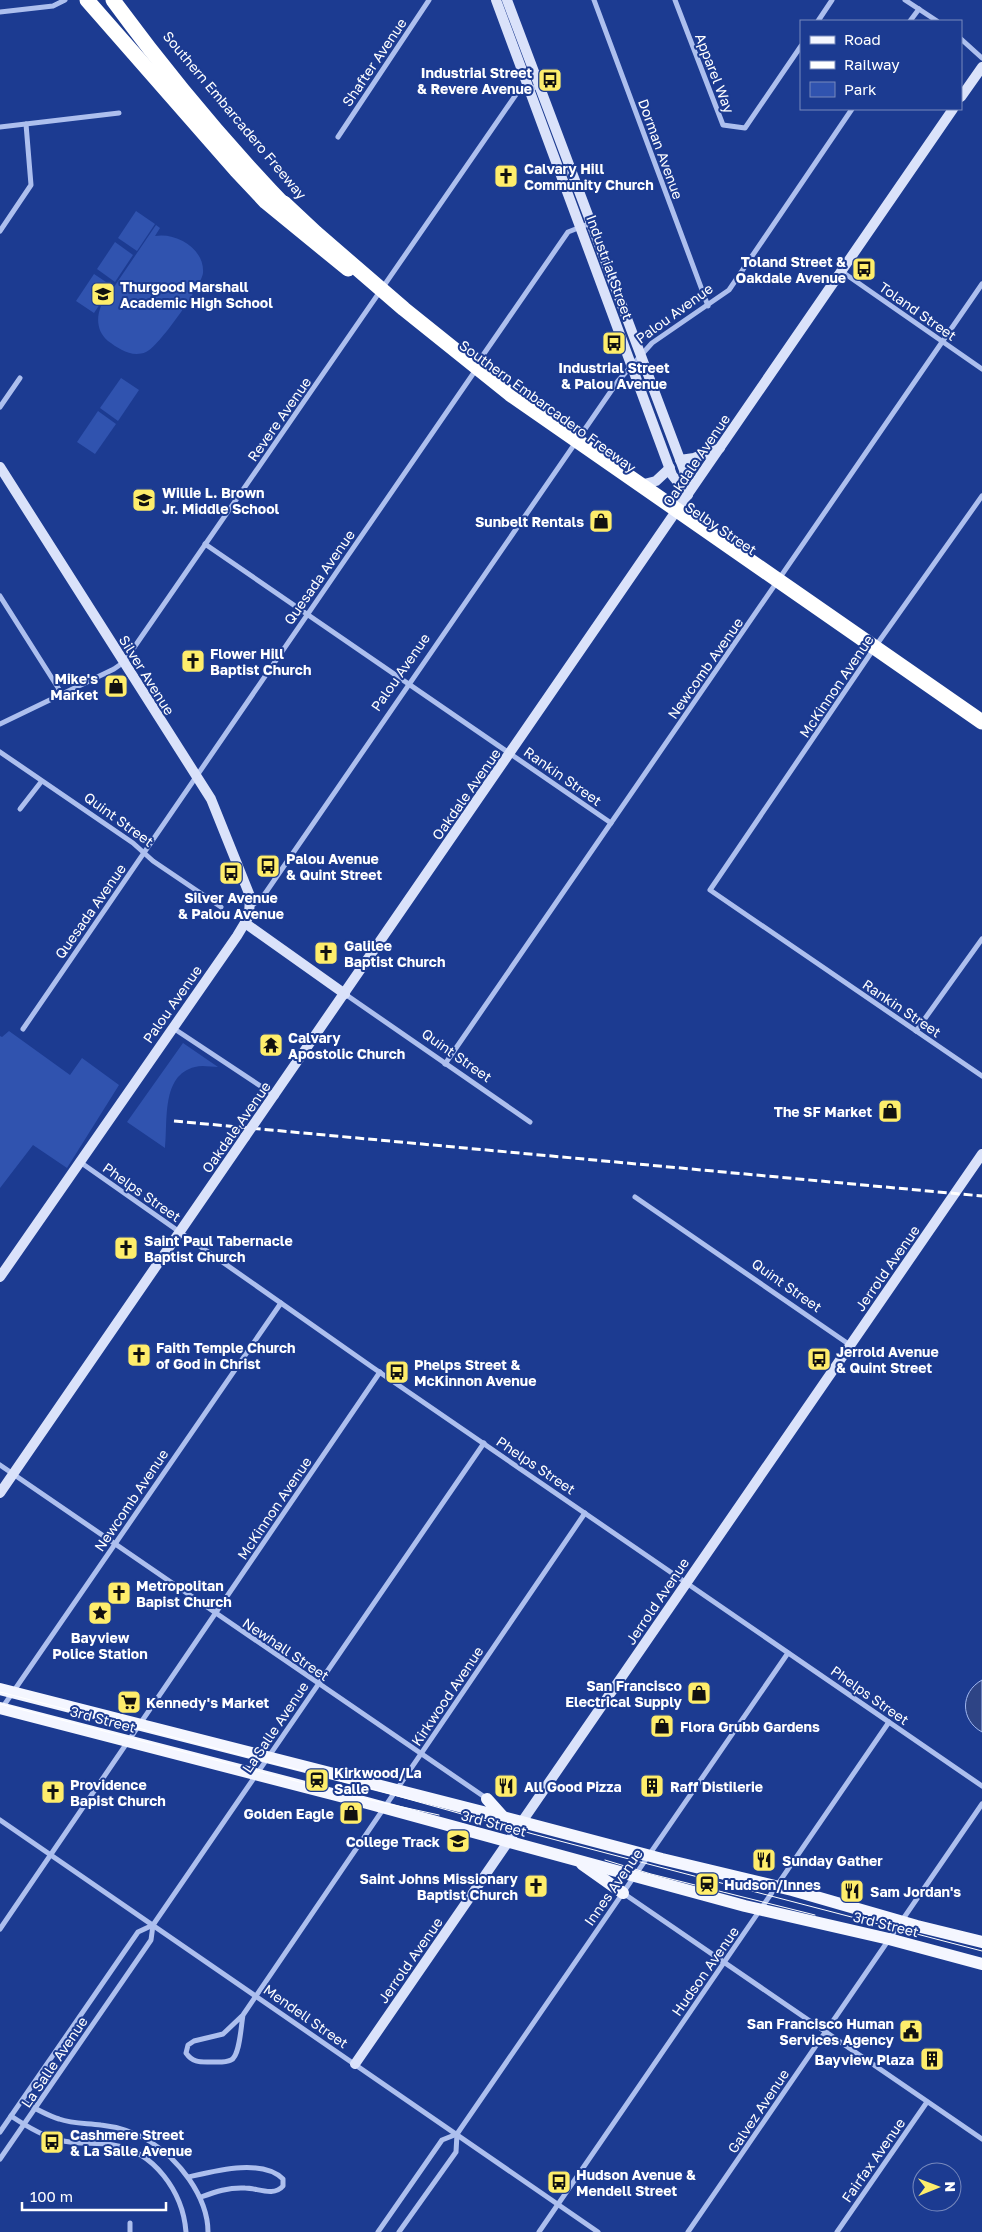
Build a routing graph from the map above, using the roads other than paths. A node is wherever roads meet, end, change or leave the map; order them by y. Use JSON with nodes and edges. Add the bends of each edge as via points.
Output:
{"nodes":[{"id":1,"x":65,"y":0,"type":"edge"},
{"id":2,"x":87,"y":0,"type":"edge"},
{"id":3,"x":95,"y":0,"type":"edge"},
{"id":4,"x":113,"y":0,"type":"edge"},
{"id":5,"x":123,"y":0,"type":"edge"},
{"id":6,"x":429,"y":0,"type":"edge"},
{"id":7,"x":496,"y":0,"type":"edge"},
{"id":8,"x":507,"y":0,"type":"edge"},
{"id":9,"x":594,"y":0,"type":"edge"},
{"id":10,"x":675,"y":0,"type":"edge"},
{"id":11,"x":832,"y":0,"type":"edge"},
{"id":12,"x":905,"y":0,"type":"edge"},
{"id":13,"x":919,"y":9,"type":"junction"},
{"id":14,"x":0,"y":12,"type":"edge"},
{"id":15,"x":819,"y":20,"type":"edge"},
{"id":16,"x":911,"y":20,"type":"edge"},
{"id":17,"x":936,"y":20,"type":"edge"},
{"id":18,"x":962,"y":39,"type":"edge"},
{"id":19,"x":800,"y":47,"type":"edge"},
{"id":20,"x":982,"y":58,"type":"edge"},
{"id":21,"x":982,"y":67,"type":"edge"},
{"id":22,"x":534,"y":87,"type":"junction"},
{"id":23,"x":962,"y":97,"type":"edge"},
{"id":24,"x":851,"y":110,"type":"edge"},
{"id":25,"x":952,"y":110,"type":"edge"},
{"id":26,"x":119,"y":114,"type":"dead end"},
{"id":27,"x":26,"y":124,"type":"junction"},
{"id":28,"x":0,"y":127,"type":"edge"},
{"id":29,"x":338,"y":137,"type":"dead end"},
{"id":30,"x":284,"y":202,"type":"junction"},
{"id":31,"x":586,"y":225,"type":"junction"},
{"id":32,"x":0,"y":231,"type":"edge"},
{"id":33,"x":841,"y":271,"type":"junction"},
{"id":34,"x":367,"y":283,"type":"junction"},
{"id":35,"x":982,"y":284,"type":"edge"},
{"id":36,"x":381,"y":292,"type":"junction"},
{"id":37,"x":708,"y":306,"type":"junction"},
{"id":38,"x":942,"y":341,"type":"junction"},
{"id":39,"x":640,"y":354,"type":"junction"},
{"id":40,"x":632,"y":364,"type":"junction"},
{"id":41,"x":982,"y":369,"type":"edge"},
{"id":42,"x":475,"y":371,"type":"junction"},
{"id":43,"x":20,"y":378,"type":"dead end"},
{"id":44,"x":0,"y":407,"type":"edge"},
{"id":45,"x":575,"y":442,"type":"junction"},
{"id":46,"x":721,"y":447,"type":"junction"},
{"id":47,"x":680,"y":460,"type":"junction"},
{"id":48,"x":0,"y":468,"type":"edge"},
{"id":49,"x":670,"y":468,"type":"junction"},
{"id":50,"x":639,"y":486,"type":"junction"},
{"id":51,"x":688,"y":495,"type":"junction"},
{"id":52,"x":982,"y":496,"type":"edge"},
{"id":53,"x":677,"y":512,"type":"junction"},
{"id":54,"x":206,"y":544,"type":"junction"},
{"id":55,"x":779,"y":581,"type":"junction"},
{"id":56,"x":0,"y":596,"type":"edge"},
{"id":57,"x":307,"y":613,"type":"junction"},
{"id":58,"x":875,"y":648,"type":"junction"},
{"id":59,"x":124,"y":662,"type":"junction"},
{"id":60,"x":408,"y":683,"type":"junction"},
{"id":61,"x":62,"y":694,"type":"junction"},
{"id":62,"x":982,"y":723,"type":"edge"},
{"id":63,"x":0,"y":724,"type":"edge"},
{"id":64,"x":982,"y":728,"type":"edge"},
{"id":65,"x":0,"y":752,"type":"edge"},
{"id":66,"x":511,"y":754,"type":"junction"},
{"id":67,"x":197,"y":778,"type":"junction"},
{"id":68,"x":41,"y":782,"type":"junction"},
{"id":69,"x":20,"y":809,"type":"dead end"},
{"id":70,"x":611,"y":823,"type":"junction"},
{"id":71,"x":144,"y":853,"type":"junction"},
{"id":72,"x":710,"y":890,"type":"joint"},
{"id":73,"x":250,"y":906,"type":"junction"},
{"id":74,"x":221,"y":907,"type":"dead end"},
{"id":75,"x":245,"y":922,"type":"junction"},
{"id":76,"x":982,"y":939,"type":"edge"},
{"id":77,"x":345,"y":994,"type":"junction"},
{"id":78,"x":173,"y":1028,"type":"junction"},
{"id":79,"x":23,"y":1029,"type":"dead end"},
{"id":80,"x":916,"y":1031,"type":"junction"},
{"id":81,"x":445,"y":1064,"type":"junction"},
{"id":82,"x":982,"y":1076,"type":"edge"},
{"id":83,"x":274,"y":1095,"type":"junction"},
{"id":84,"x":530,"y":1122,"type":"dead end"},
{"id":85,"x":982,"y":1154,"type":"edge"},
{"id":86,"x":79,"y":1161,"type":"junction"},
{"id":87,"x":635,"y":1196,"type":"dead end"},
{"id":88,"x":180,"y":1232,"type":"junction"},
{"id":89,"x":0,"y":1277,"type":"edge"},
{"id":90,"x":281,"y":1303,"type":"junction"},
{"id":91,"x":850,"y":1345,"type":"junction"},
{"id":92,"x":380,"y":1372,"type":"junction"},
{"id":93,"x":484,"y":1443,"type":"junction"},
{"id":94,"x":0,"y":1465,"type":"edge"},
{"id":95,"x":13,"y":1474,"type":"junction"},
{"id":96,"x":0,"y":1493,"type":"edge"},
{"id":97,"x":585,"y":1513,"type":"junction"},
{"id":98,"x":115,"y":1544,"type":"junction"},
{"id":99,"x":686,"y":1583,"type":"junction"},
{"id":100,"x":215,"y":1614,"type":"junction"},
{"id":101,"x":788,"y":1653,"type":"junction"},
{"id":102,"x":318,"y":1684,"type":"junction"},
{"id":103,"x":6,"y":1691,"type":"edge"},
{"id":104,"x":0,"y":1709,"type":"edge"},
{"id":105,"x":889,"y":1722,"type":"junction"},
{"id":106,"x":139,"y":1725,"type":"junction"},
{"id":107,"x":128,"y":1741,"type":"junction"},
{"id":108,"x":421,"y":1753,"type":"junction"},
{"id":109,"x":267,"y":1758,"type":"junction"},
{"id":110,"x":256,"y":1774,"type":"junction"},
{"id":111,"x":982,"y":1786,"type":"edge"},
{"id":112,"x":396,"y":1790,"type":"junction"},
{"id":113,"x":486,"y":1799,"type":"joint"},
{"id":114,"x":982,"y":1804,"type":"edge"},
{"id":115,"x":384,"y":1808,"type":"junction"},
{"id":116,"x":504,"y":1818,"type":"junction"},
{"id":117,"x":0,"y":1820,"type":"edge"},
{"id":118,"x":522,"y":1822,"type":"junction"},
{"id":119,"x":508,"y":1842,"type":"junction"},
{"id":120,"x":51,"y":1854,"type":"junction"},
{"id":121,"x":649,"y":1855,"type":"junction"},
{"id":122,"x":574,"y":1859,"type":"junction"},
{"id":123,"x":635,"y":1876,"type":"junction"},
{"id":124,"x":776,"y":1887,"type":"junction"},
{"id":125,"x":623,"y":1893,"type":"junction"},
{"id":126,"x":761,"y":1910,"type":"junction"},
{"id":127,"x":902,"y":1921,"type":"junction"},
{"id":128,"x":152,"y":1925,"type":"junction"},
{"id":129,"x":0,"y":1929,"type":"edge"},
{"id":130,"x":889,"y":1939,"type":"junction"},
{"id":131,"x":982,"y":1942,"type":"edge"},
{"id":132,"x":725,"y":1961,"type":"junction"},
{"id":133,"x":982,"y":1964,"type":"edge"},
{"id":134,"x":256,"y":1996,"type":"junction"},
{"id":135,"x":243,"y":2015,"type":"junction"},
{"id":136,"x":826,"y":2032,"type":"junction"},
{"id":137,"x":355,"y":2064,"type":"junction"},
{"id":138,"x":22,"y":2101,"type":"junction"},
{"id":139,"x":927,"y":2102,"type":"junction"},
{"id":140,"x":35,"y":2109,"type":"junction"},
{"id":141,"x":11,"y":2116,"type":"junction"},
{"id":142,"x":24,"y":2125,"type":"junction"},
{"id":143,"x":0,"y":2132,"type":"edge"},
{"id":144,"x":457,"y":2134,"type":"junction"},
{"id":145,"x":982,"y":2140,"type":"edge"},
{"id":146,"x":0,"y":2159,"type":"edge"},
{"id":147,"x":188,"y":2177,"type":"junction"},
{"id":148,"x":201,"y":2197,"type":"junction"},
{"id":149,"x":558,"y":2204,"type":"junction"},
{"id":150,"x":130,"y":2223,"type":"dead end"},
{"id":151,"x":130,"y":2232,"type":"edge"},
{"id":152,"x":186,"y":2232,"type":"edge"},
{"id":153,"x":208,"y":2232,"type":"edge"},
{"id":154,"x":378,"y":2232,"type":"edge"},
{"id":155,"x":400,"y":2232,"type":"edge"},
{"id":156,"x":539,"y":2232,"type":"edge"},
{"id":157,"x":598,"y":2232,"type":"edge"},
{"id":158,"x":688,"y":2232,"type":"edge"},
{"id":159,"x":837,"y":2232,"type":"edge"}],
"edges":[{"from":1,"to":14,"type":"street","via":[[53,6]]},
{"from":2,"to":34,"type":"highway","via":[[266,202]]},
{"from":3,"to":30,"type":"highway","via":[[236,162]]},
{"from":4,"to":34,"type":"highway","name":"Southern Embarcadero Freeway","bridge":true,"via":[[239,157],[303,224]]},
{"from":5,"to":30,"type":"highway","name":"Southern Embarcadero Freeway","via":[[168,61]]},
{"from":6,"to":29,"type":"street","name":"Shafter Avenue"},
{"from":7,"to":22,"type":"street","name":"Industrial Street"},
{"from":8,"to":22,"type":"street","name":"Industrial Street"},
{"from":9,"to":37,"type":"street","name":"Dorman Avenue"},
{"from":10,"to":19,"type":"street","name":"Apparel Way","via":[[723,125],[745,128]]},
{"from":11,"to":15,"type":"street"},
{"from":12,"to":13,"type":"street"},
{"from":13,"to":16,"type":"street"},
{"from":13,"to":17,"type":"street"},
{"from":18,"to":20,"type":"street"},
{"from":21,"to":23,"type":"street"},
{"from":22,"to":31,"type":"street","name":"Industrial Street"},
{"from":22,"to":36,"type":"street","name":"Revere Avenue","via":[[517,93]]},
{"from":24,"to":37,"type":"street","name":"Palou Avenue","via":[[729,290]]},
{"from":25,"to":33,"type":"street","name":"Oakdale Avenue"},
{"from":26,"to":27,"type":"street"},
{"from":27,"to":28,"type":"street"},
{"from":27,"to":32,"type":"street","via":[[32,185]]},
{"from":30,"to":62,"type":"highway","name":"Southern Embarcadero Freeway","bridge":true,"via":[[391,298],[510,394]]},
{"from":31,"to":39,"type":"street","name":"Industrial Street"},
{"from":31,"to":40,"type":"street","name":"Industrial Street"},
{"from":31,"to":42,"type":"street","name":"Quesada Avenue","via":[[568,232]]},
{"from":33,"to":38,"type":"street","name":"Toland Street"},
{"from":33,"to":46,"type":"street","name":"Oakdale Avenue"},
{"from":34,"to":64,"type":"highway","name":"Southern Embarcadero Freeway","via":[[507,399]]},
{"from":35,"to":38,"type":"street","name":"Newcomb Avenue"},
{"from":36,"to":42,"type":"street","name":"Selby Street"},
{"from":36,"to":54,"type":"street","name":"Revere Avenue"},
{"from":37,"to":39,"type":"street","name":"Palou Avenue"},
{"from":38,"to":41,"type":"street","name":"Toland Street"},
{"from":38,"to":55,"type":"street","name":"Newcomb Avenue"},
{"from":39,"to":40,"type":"street","name":"Palou Avenue"},
{"from":39,"to":47,"type":"street","name":"Industrial Street"},
{"from":40,"to":45,"type":"street","name":"Palou Avenue"},
{"from":40,"to":49,"type":"street","name":"Industrial Street"},
{"from":42,"to":45,"type":"street","name":"Selby Street"},
{"from":42,"to":57,"type":"street","name":"Quesada Avenue"},
{"from":43,"to":44,"type":"street"},
{"from":45,"to":50,"type":"street","name":"Selby Street"},
{"from":45,"to":60,"type":"street","name":"Palou Avenue"},
{"from":46,"to":47,"type":"street"},
{"from":46,"to":51,"type":"street","name":"Oakdale Avenue"},
{"from":47,"to":51,"type":"street","name":"Industrial Street"},
{"from":48,"to":59,"type":"street","name":"Silver Avenue"},
{"from":49,"to":50,"type":"street","via":[[656,481]]},
{"from":49,"to":51,"type":"street","name":"Industrial Street"},
{"from":50,"to":53,"type":"street","name":"Selby Street"},
{"from":51,"to":53,"type":"street","name":"Oakdale Avenue"},
{"from":52,"to":58,"type":"street","name":"McKinnon Avenue"},
{"from":53,"to":55,"type":"street","name":"Selby Street"},
{"from":53,"to":66,"type":"street","name":"Oakdale Avenue"},
{"from":54,"to":57,"type":"street","name":"Rankin Street"},
{"from":54,"to":59,"type":"street","name":"Revere Avenue"},
{"from":55,"to":58,"type":"street","name":"Selby Street"},
{"from":55,"to":70,"type":"street","name":"Newcomb Avenue"},
{"from":56,"to":61,"type":"street"},
{"from":57,"to":60,"type":"street","name":"Rankin Street"},
{"from":57,"to":67,"type":"street","name":"Quesada Avenue"},
{"from":58,"to":62,"type":"street","name":"Selby Street"},
{"from":58,"to":72,"type":"street","name":"McKinnon Avenue"},
{"from":59,"to":61,"type":"street","name":"Revere Avenue"},
{"from":59,"to":67,"type":"street","name":"Silver Avenue"},
{"from":60,"to":66,"type":"street","name":"Rankin Street"},
{"from":60,"to":73,"type":"street","name":"Palou Avenue","via":[[262,898]]},
{"from":61,"to":63,"type":"street","name":"Revere Avenue"},
{"from":65,"to":68,"type":"street","name":"Quint Street"},
{"from":66,"to":70,"type":"street","name":"Rankin Street"},
{"from":66,"to":77,"type":"street","name":"Oakdale Avenue"},
{"from":67,"to":71,"type":"street","name":"Quesada Avenue"},
{"from":67,"to":73,"type":"street","name":"Silver Avenue","via":[[211,799],[247,889]]},
{"from":68,"to":69,"type":"street"},
{"from":68,"to":71,"type":"street","name":"Quint Street"},
{"from":70,"to":81,"type":"street","name":"Newcomb Avenue"},
{"from":71,"to":74,"type":"street","name":"Quint Street"},
{"from":71,"to":79,"type":"street","name":"Quesada Avenue"},
{"from":72,"to":80,"type":"street","name":"Rankin Street"},
{"from":73,"to":75,"type":"street","name":"Palou Avenue"},
{"from":75,"to":77,"type":"street","name":"Quint Street"},
{"from":75,"to":78,"type":"street","name":"Palou Avenue"},
{"from":76,"to":80,"type":"street"},
{"from":77,"to":81,"type":"street","name":"Quint Street"},
{"from":77,"to":83,"type":"street","name":"Oakdale Avenue"},
{"from":78,"to":83,"type":"street"},
{"from":78,"to":86,"type":"street","name":"Palou Avenue"},
{"from":80,"to":82,"type":"street","name":"Rankin Street"},
{"from":81,"to":84,"type":"street","name":"Quint Street"},
{"from":83,"to":88,"type":"street","name":"Oakdale Avenue","bridge":true},
{"from":85,"to":91,"type":"street","name":"Jerrold Avenue"},
{"from":86,"to":88,"type":"street","name":"Phelps Street"},
{"from":86,"to":89,"type":"street","name":"Palou Avenue"},
{"from":87,"to":91,"type":"street","name":"Quint Street"},
{"from":88,"to":90,"type":"street","name":"Phelps Street"},
{"from":88,"to":95,"type":"street","name":"Oakdale Avenue"},
{"from":90,"to":92,"type":"street","name":"Phelps Street"},
{"from":90,"to":98,"type":"street","name":"Newcomb Avenue"},
{"from":91,"to":99,"type":"street","name":"Jerrold Avenue"},
{"from":92,"to":93,"type":"street","name":"Phelps Street"},
{"from":92,"to":100,"type":"street","name":"McKinnon Avenue"},
{"from":93,"to":97,"type":"street","name":"Phelps Street"},
{"from":93,"to":102,"type":"street","name":"La Salle Avenue"},
{"from":94,"to":95,"type":"street","name":"Newhall Street"},
{"from":95,"to":96,"type":"street","name":"Oakdale Avenue"},
{"from":95,"to":98,"type":"street","name":"Newhall Street"},
{"from":97,"to":99,"type":"street","name":"Phelps Street"},
{"from":97,"to":108,"type":"street","name":"Kirkwood Avenue"},
{"from":98,"to":100,"type":"street","name":"Newhall Street"},
{"from":98,"to":103,"type":"street","name":"Newcomb Avenue"},
{"from":99,"to":101,"type":"street","name":"Phelps Street"},
{"from":99,"to":118,"type":"street","name":"Jerrold Avenue"},
{"from":100,"to":102,"type":"street","name":"Newhall Street"},
{"from":100,"to":106,"type":"street","name":"McKinnon Avenue"},
{"from":101,"to":105,"type":"street","name":"Phelps Street"},
{"from":101,"to":121,"type":"street","name":"Innes Avenue"},
{"from":102,"to":108,"type":"street","name":"Newhall Street"},
{"from":102,"to":109,"type":"street","name":"La Salle Avenue"},
{"from":103,"to":104,"type":"street","name":"Newcomb Avenue"},
{"from":103,"to":106,"type":"main road","name":"3rd Street"},
{"from":104,"to":107,"type":"main road","name":"3rd Street"},
{"from":105,"to":111,"type":"street","name":"Phelps Street"},
{"from":105,"to":124,"type":"street","name":"Hudson Avenue"},
{"from":106,"to":107,"type":"street","name":"McKinnon Avenue"},
{"from":106,"to":109,"type":"main road","name":"3rd Street"},
{"from":107,"to":110,"type":"main road","name":"3rd Street"},
{"from":107,"to":120,"type":"street","name":"McKinnon Avenue"},
{"from":108,"to":112,"type":"street","name":"Kirkwood Avenue"},
{"from":108,"to":113,"type":"street","name":"Newhall Street"},
{"from":109,"to":110,"type":"street","name":"La Salle Avenue"},
{"from":109,"to":112,"type":"main road","name":"3rd Street"},
{"from":110,"to":115,"type":"main road","name":"3rd Street"},
{"from":110,"to":128,"type":"street","name":"La Salle Avenue"},
{"from":112,"to":115,"type":"street","name":"Kirkwood Avenue"},
{"from":112,"to":116,"type":"main road","name":"3rd Street"},
{"from":113,"to":116,"type":"main road"},
{"from":114,"to":127,"type":"street","name":"Galvez Avenue"},
{"from":115,"to":119,"type":"main road","name":"3rd Street"},
{"from":115,"to":134,"type":"street","name":"Kirkwood Avenue"},
{"from":116,"to":118,"type":"main road","name":"3rd Street"},
{"from":117,"to":120,"type":"street","name":"Mendell Street"},
{"from":118,"to":119,"type":"street","name":"Jerrold Avenue"},
{"from":118,"to":121,"type":"main road","name":"3rd Street"},
{"from":119,"to":122,"type":"main road","name":"3rd Street"},
{"from":119,"to":137,"type":"street","name":"Jerrold Avenue"},
{"from":120,"to":128,"type":"street","name":"Mendell Street"},
{"from":120,"to":129,"type":"street","name":"McKinnon Avenue"},
{"from":121,"to":123,"type":"street","name":"Innes Avenue"},
{"from":121,"to":124,"type":"main road","name":"3rd Street"},
{"from":122,"to":123,"type":"main road","name":"3rd Street"},
{"from":122,"to":125,"type":"main road"},
{"from":123,"to":125,"type":"street","name":"Innes Avenue"},
{"from":123,"to":126,"type":"main road","name":"3rd Street"},
{"from":124,"to":126,"type":"street","name":"Hudson Avenue"},
{"from":124,"to":127,"type":"main road","name":"3rd Street"},
{"from":125,"to":132,"type":"street"},
{"from":125,"to":144,"type":"street","name":"Innes Avenue"},
{"from":126,"to":130,"type":"main road","name":"3rd Street"},
{"from":126,"to":132,"type":"street","name":"Hudson Avenue"},
{"from":127,"to":130,"type":"street","name":"Galvez Avenue"},
{"from":127,"to":131,"type":"main road","name":"3rd Street"},
{"from":128,"to":134,"type":"street","name":"Mendell Street"},
{"from":128,"to":138,"type":"street","name":"La Salle Avenue","via":[[138,1932]]},
{"from":128,"to":140,"type":"street","name":"La Salle Avenue","via":[[151,1940]]},
{"from":130,"to":133,"type":"main road","name":"3rd Street"},
{"from":130,"to":136,"type":"street","name":"Galvez Avenue"},
{"from":132,"to":136,"type":"street"},
{"from":132,"to":149,"type":"street","name":"Hudson Avenue"},
{"from":134,"to":135,"type":"street","name":"Kirkwood Avenue"},
{"from":134,"to":137,"type":"street","name":"Mendell Street"},
{"from":135,"to":135,"type":"street","name":"Kirkwood Avenue","via":[[223,2034],[188,2045],[186,2053],[191,2060],[221,2062],[234,2058]]},
{"from":136,"to":139,"type":"street"},
{"from":136,"to":158,"type":"street","name":"Galvez Avenue"},
{"from":137,"to":144,"type":"street","name":"Mendell Street"},
{"from":138,"to":140,"type":"street"},
{"from":138,"to":141,"type":"street","name":"La Salle Avenue"},
{"from":139,"to":145,"type":"street"},
{"from":139,"to":159,"type":"street","name":"Fairfax Avenue"},
{"from":140,"to":142,"type":"street","name":"La Salle Avenue"},
{"from":140,"to":147,"type":"street","via":[[61,2120],[115,2127],[134,2133],[151,2141]]},
{"from":141,"to":142,"type":"street"},
{"from":141,"to":143,"type":"street","name":"La Salle Avenue"},
{"from":142,"to":146,"type":"street","name":"La Salle Avenue"},
{"from":142,"to":152,"type":"street","via":[[57,2140],[128,2148],[142,2157],[156,2167],[175,2191],[182,2206]]},
{"from":144,"to":149,"type":"street","name":"Mendell Street"},
{"from":144,"to":154,"type":"street","name":"Innes Avenue","via":[[442,2140]]},
{"from":144,"to":155,"type":"street","name":"Innes Avenue","via":[[456,2152]]},
{"from":147,"to":148,"type":"street"},
{"from":147,"to":148,"type":"street","via":[[249,2168],[278,2174],[284,2180],[279,2191],[243,2187]]},
{"from":148,"to":153,"type":"street"},
{"from":149,"to":156,"type":"street","name":"Hudson Avenue"},
{"from":149,"to":157,"type":"street","name":"Mendell Street"},
{"from":150,"to":151,"type":"street"}]}
